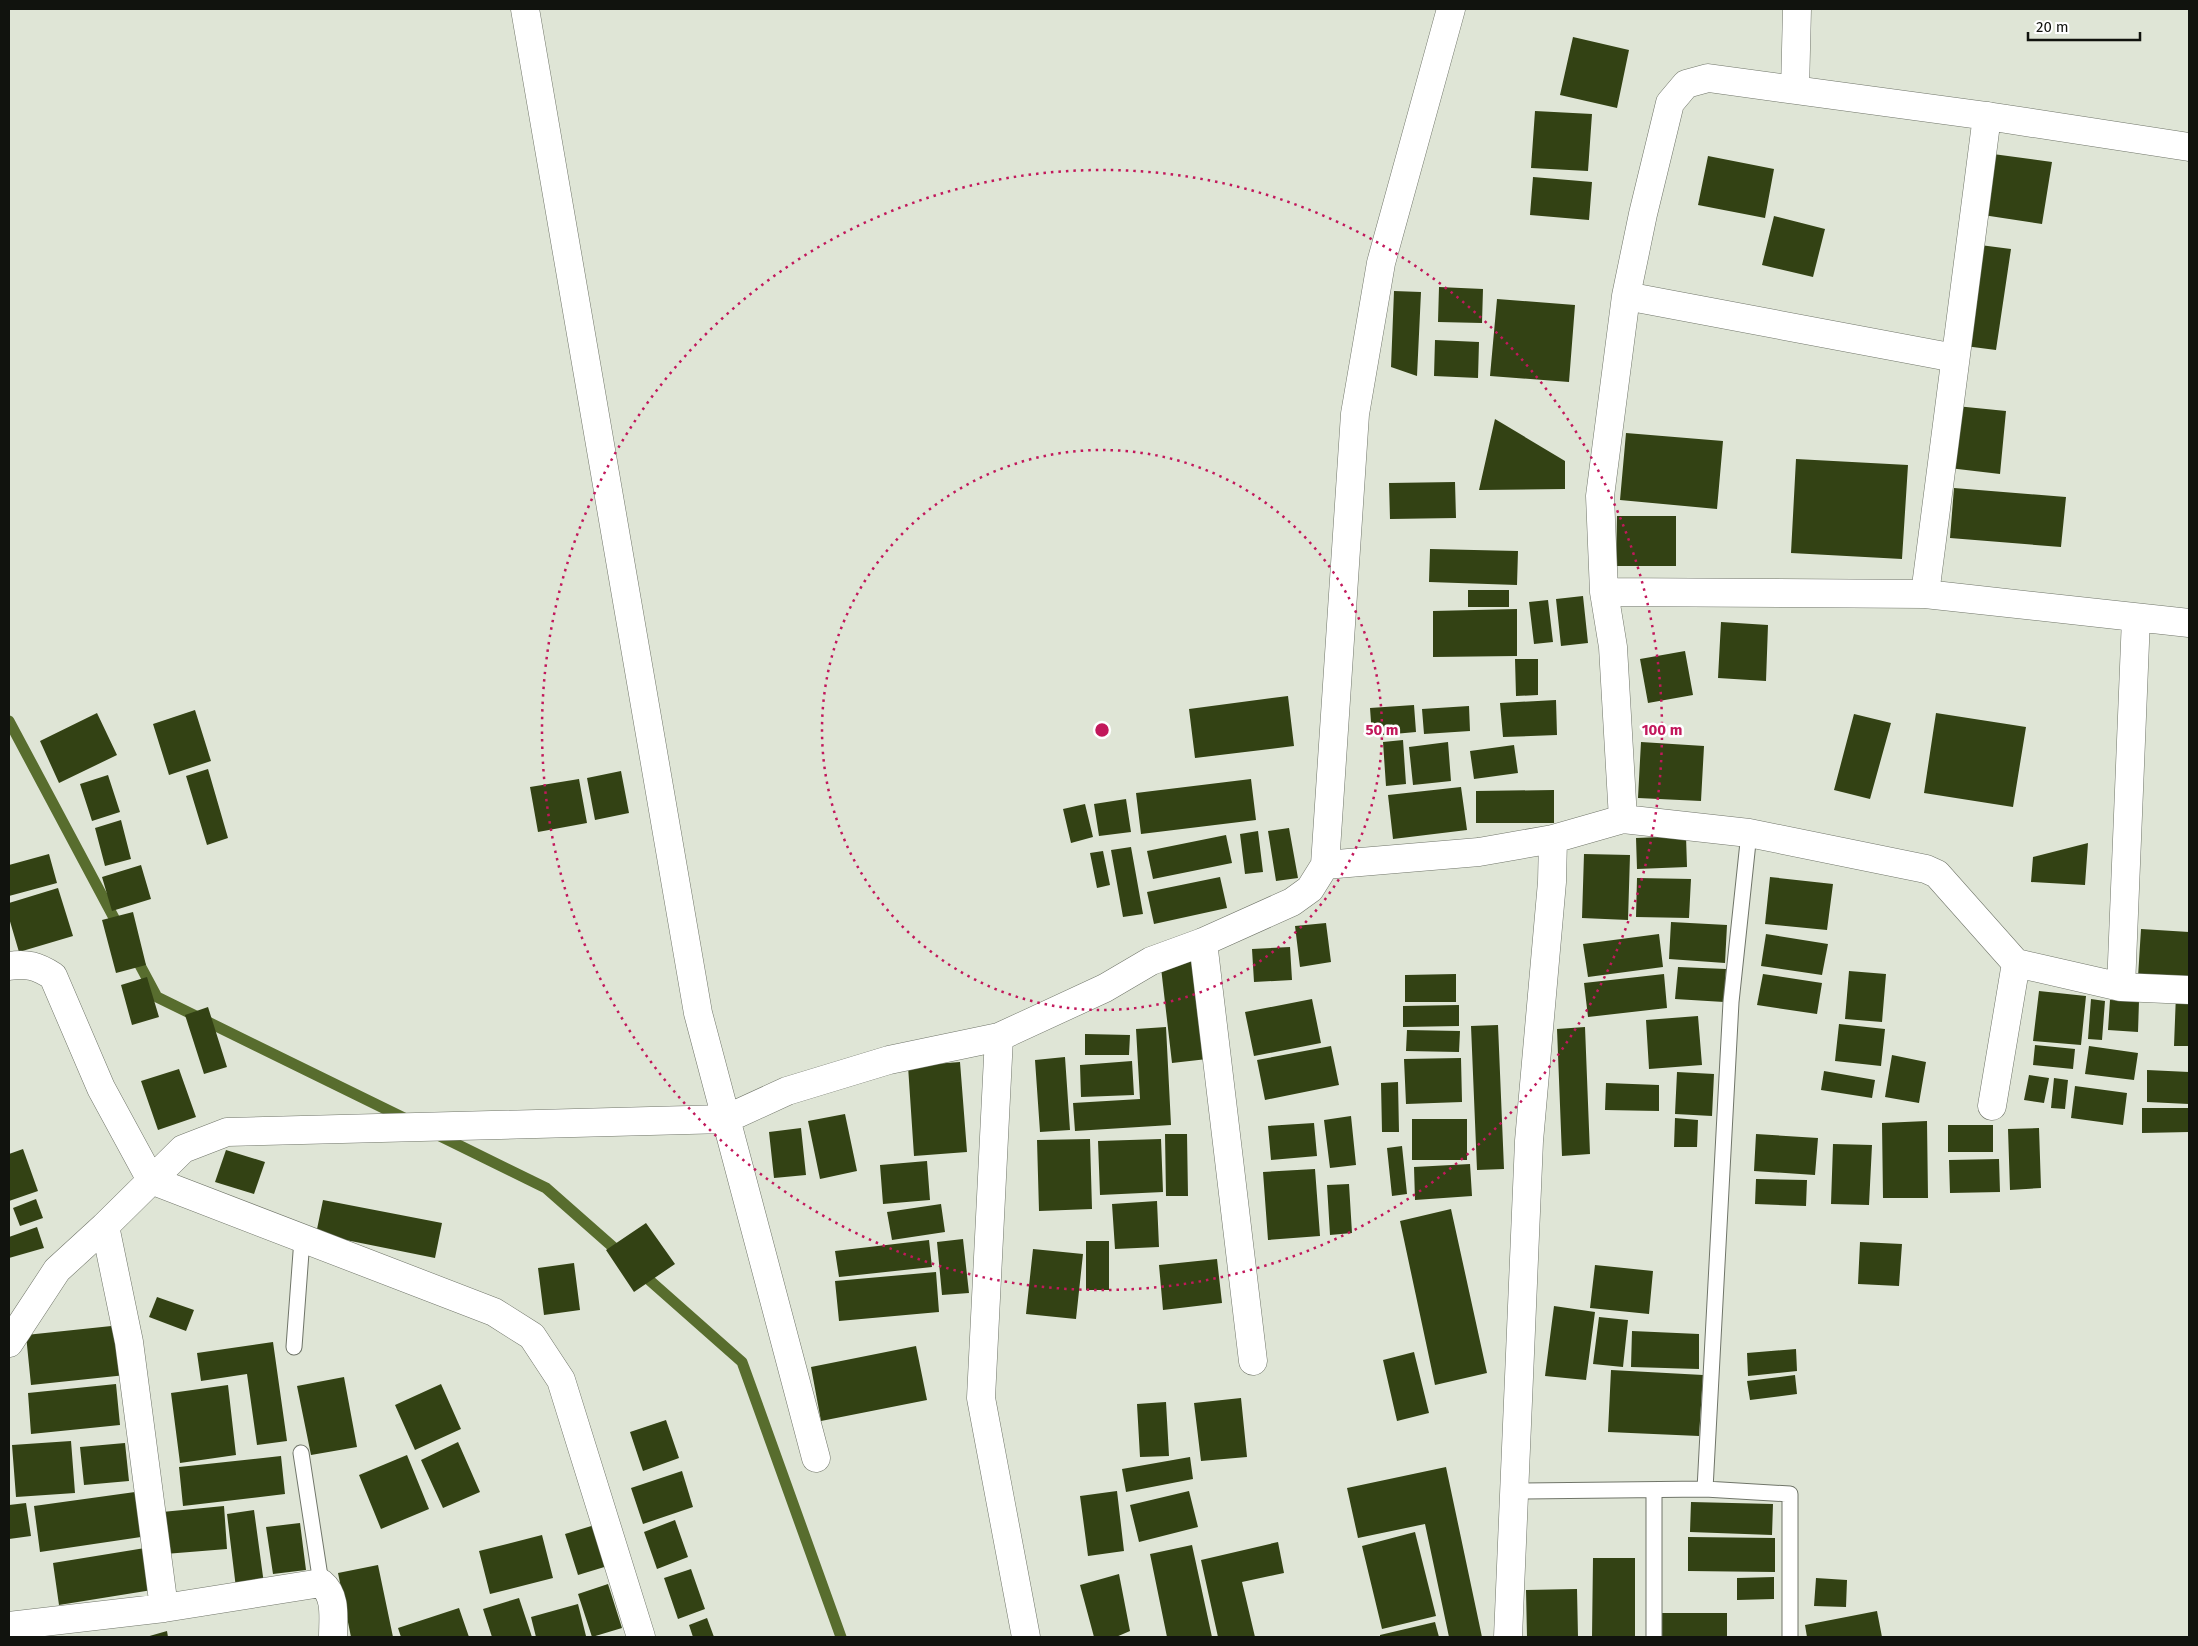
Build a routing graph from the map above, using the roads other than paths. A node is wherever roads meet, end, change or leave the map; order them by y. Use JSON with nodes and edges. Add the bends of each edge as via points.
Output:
{"nodes":[{"id":1,"x":525,"y":9,"type":"edge"},
{"id":2,"x":1451,"y":9,"type":"edge"},
{"id":3,"x":1797,"y":9,"type":"edge"},
{"id":4,"x":1795,"y":90,"type":"junction"},
{"id":5,"x":1987,"y":116,"type":"junction"},
{"id":6,"x":2189,"y":147,"type":"edge"},
{"id":7,"x":1626,"y":296,"type":"junction"},
{"id":8,"x":1955,"y":358,"type":"junction"},
{"id":9,"x":1604,"y":592,"type":"junction"},
{"id":10,"x":1925,"y":594,"type":"junction"},
{"id":11,"x":2136,"y":618,"type":"junction"},
{"id":12,"x":2189,"y":623,"type":"edge"},
{"id":13,"x":1623,"y":819,"type":"junction"},
{"id":14,"x":1749,"y":833,"type":"junction"},
{"id":15,"x":1553,"y":839,"type":"junction"},
{"id":16,"x":1325,"y":865,"type":"junction"},
{"id":17,"x":1203,"y":942,"type":"junction"},
{"id":18,"x":2016,"y":962,"type":"junction"},
{"id":19,"x":9,"y":966,"type":"edge"},
{"id":20,"x":2121,"y":987,"type":"junction"},
{"id":21,"x":2189,"y":990,"type":"edge"},
{"id":22,"x":999,"y":1037,"type":"junction"},
{"id":23,"x":1992,"y":1106,"type":"dead end"},
{"id":24,"x":726,"y":1120,"type":"junction"},
{"id":25,"x":150,"y":1180,"type":"junction"},
{"id":26,"x":105,"y":1226,"type":"junction"},
{"id":27,"x":302,"y":1238,"type":"junction"},
{"id":28,"x":9,"y":1343,"type":"edge"},
{"id":29,"x":294,"y":1347,"type":"dead end"},
{"id":30,"x":1253,"y":1361,"type":"dead end"},
{"id":31,"x":301,"y":1452,"type":"dead end"},
{"id":32,"x":816,"y":1458,"type":"dead end"},
{"id":33,"x":1705,"y":1489,"type":"junction"},
{"id":34,"x":1654,"y":1490,"type":"junction"},
{"id":35,"x":1516,"y":1491,"type":"junction"},
{"id":36,"x":321,"y":1583,"type":"junction"},
{"id":37,"x":164,"y":1608,"type":"junction"},
{"id":38,"x":9,"y":1626,"type":"edge"},
{"id":39,"x":333,"y":1637,"type":"edge"},
{"id":40,"x":641,"y":1637,"type":"edge"},
{"id":41,"x":1026,"y":1637,"type":"edge"},
{"id":42,"x":1508,"y":1637,"type":"edge"},
{"id":43,"x":1654,"y":1637,"type":"edge"},
{"id":44,"x":1790,"y":1637,"type":"edge"}],
"edges":[{"from":1,"to":24,"type":"street","via":[[698,1012]]},
{"from":2,"to":16,"type":"street","via":[[1381,263],[1355,414]]},
{"from":3,"to":4,"type":"street"},
{"from":4,"to":5,"type":"street"},
{"from":4,"to":7,"type":"street","via":[[1708,78],[1686,84],[1670,103]]},
{"from":5,"to":6,"type":"street"},
{"from":5,"to":8,"type":"street"},
{"from":7,"to":8,"type":"street"},
{"from":7,"to":9,"type":"street","via":[[1600,496]]},
{"from":8,"to":10,"type":"street"},
{"from":9,"to":10,"type":"street"},
{"from":9,"to":13,"type":"street","via":[[1613,647]]},
{"from":10,"to":11,"type":"street"},
{"from":11,"to":12,"type":"street"},
{"from":11,"to":20,"type":"street"},
{"from":13,"to":14,"type":"street"},
{"from":13,"to":15,"type":"street"},
{"from":14,"to":18,"type":"street","via":[[1937,874]]},
{"from":14,"to":33,"type":"lane","via":[[1731,1002]]},
{"from":15,"to":16,"type":"street","via":[[1478,852]]},
{"from":15,"to":35,"type":"street","via":[[1552,882],[1528,1141]]},
{"from":16,"to":17,"type":"street","via":[[1310,889],[1292,902]]},
{"from":17,"to":22,"type":"street","via":[[1151,961],[1105,988]]},
{"from":17,"to":30,"type":"street"},
{"from":18,"to":20,"type":"street"},
{"from":18,"to":23,"type":"street"},
{"from":19,"to":25,"type":"street","via":[[36,966],[53,976],[101,1088]]},
{"from":20,"to":21,"type":"street"},
{"from":22,"to":24,"type":"street","via":[[880,1063],[788,1091]]},
{"from":22,"to":41,"type":"street","via":[[981,1398]]},
{"from":24,"to":25,"type":"street","via":[[227,1132],[183,1149]]},
{"from":24,"to":32,"type":"street"},
{"from":25,"to":26,"type":"street"},
{"from":25,"to":27,"type":"street"},
{"from":26,"to":28,"type":"street","via":[[57,1270]]},
{"from":26,"to":37,"type":"street","via":[[129,1342]]},
{"from":27,"to":29,"type":"lane"},
{"from":27,"to":40,"type":"street","via":[[494,1312],[532,1336],[561,1380]]},
{"from":31,"to":36,"type":"lane"},
{"from":33,"to":34,"type":"lane"},
{"from":33,"to":44,"type":"lane","via":[[1790,1494]]},
{"from":34,"to":35,"type":"lane"},
{"from":34,"to":43,"type":"lane"},
{"from":35,"to":42,"type":"street"},
{"from":36,"to":37,"type":"street"},
{"from":36,"to":39,"type":"street","via":[[332,1597]]},
{"from":37,"to":38,"type":"street"}]}
